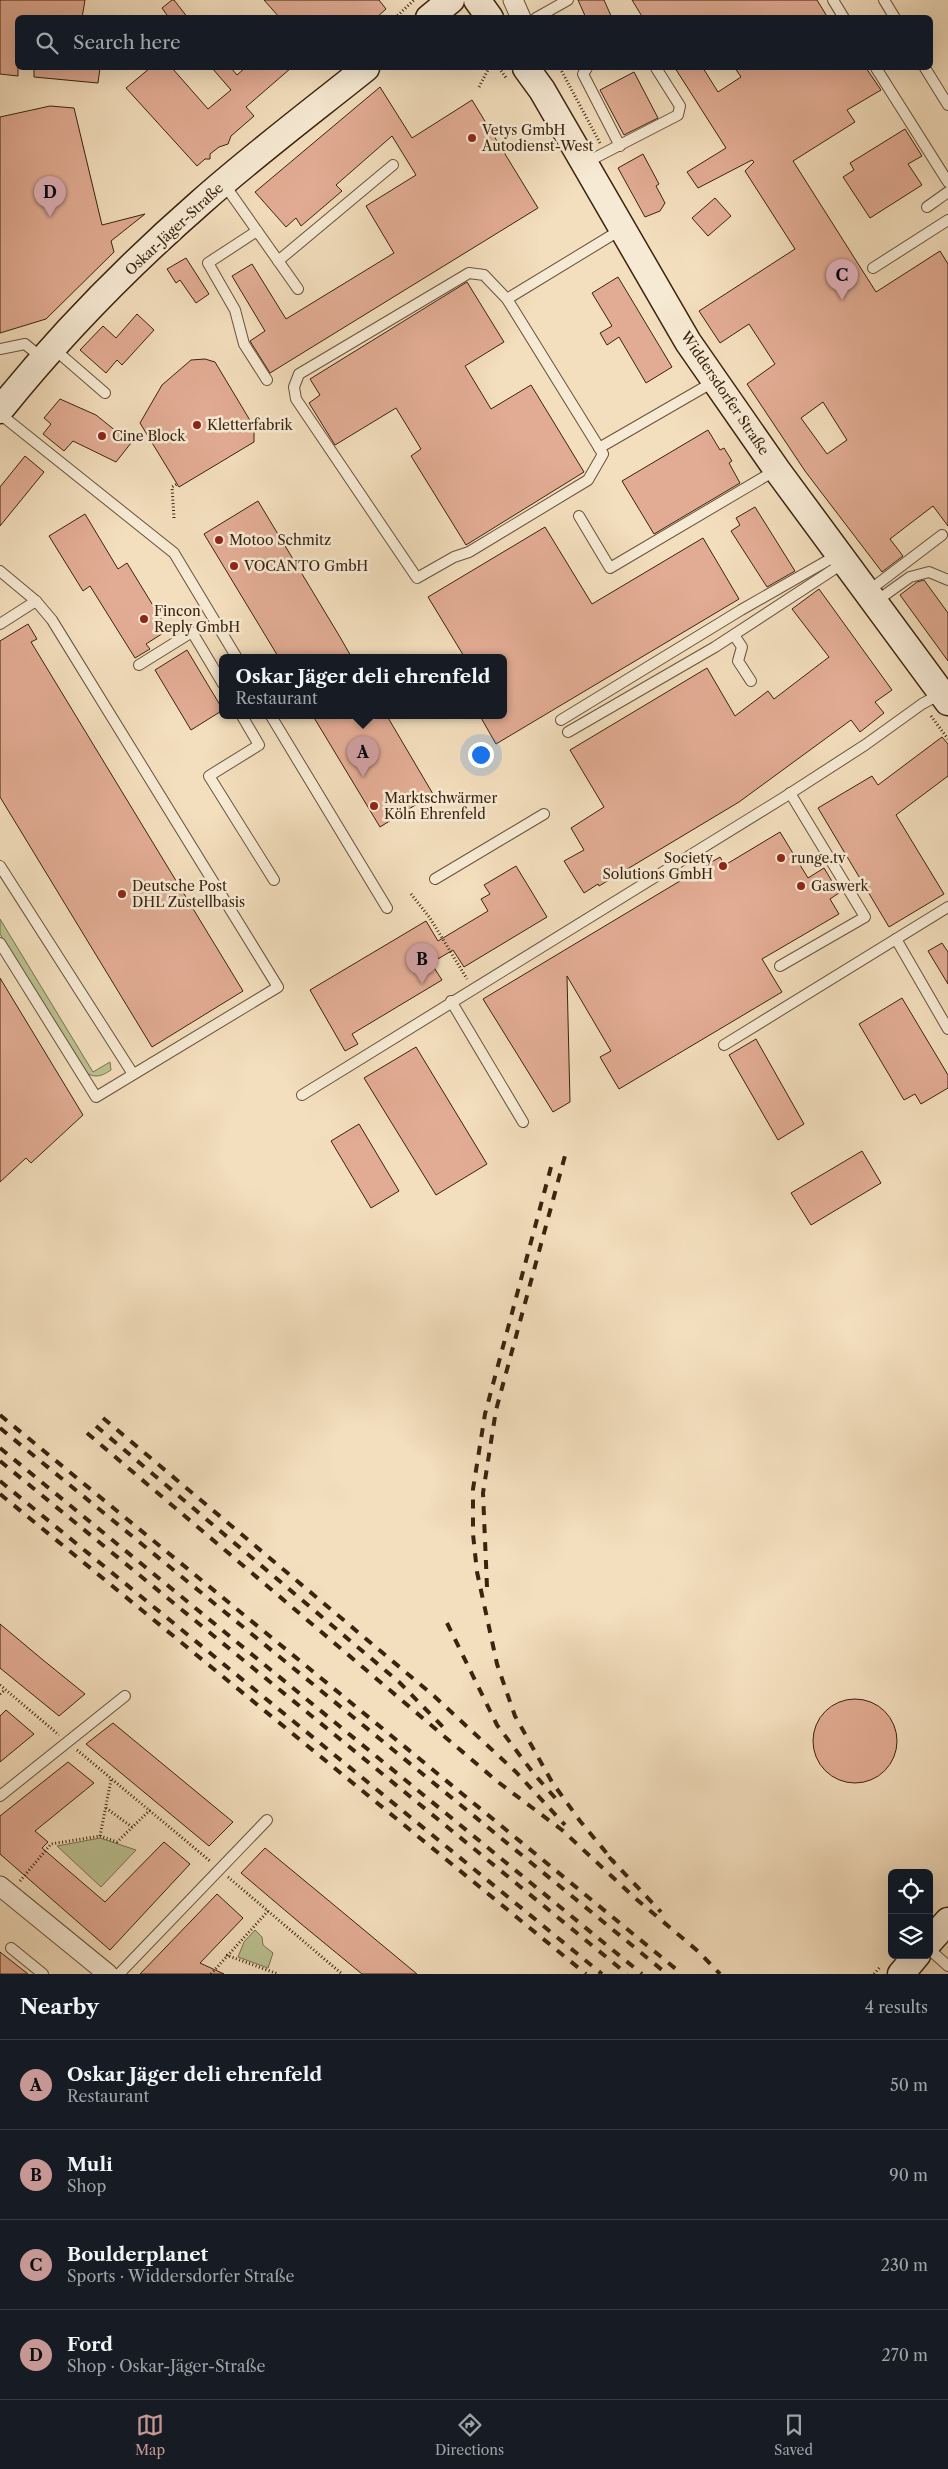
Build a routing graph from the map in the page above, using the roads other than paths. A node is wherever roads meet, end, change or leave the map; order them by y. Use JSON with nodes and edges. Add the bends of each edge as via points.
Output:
{"nodes":[{"id":1,"x":451,"y":0,"type":"edge"},
{"id":2,"x":477,"y":0,"type":"edge"},
{"id":3,"x":513,"y":0,"type":"edge"},
{"id":4,"x":568,"y":0,"type":"edge"},
{"id":5,"x":833,"y":0,"type":"edge"},
{"id":6,"x":884,"y":0,"type":"edge"},
{"id":7,"x":433,"y":15,"type":"edge"},
{"id":8,"x":488,"y":15,"type":"edge"},
{"id":9,"x":520,"y":15,"type":"edge"},
{"id":10,"x":541,"y":15,"type":"edge"},
{"id":11,"x":842,"y":15,"type":"edge"},
{"id":12,"x":893,"y":15,"type":"edge"},
{"id":13,"x":364,"y":70,"type":"edge"},
{"id":14,"x":528,"y":70,"type":"edge"},
{"id":15,"x":586,"y":70,"type":"edge"},
{"id":16,"x":657,"y":70,"type":"edge"},
{"id":17,"x":877,"y":70,"type":"edge"},
{"id":18,"x":926,"y":70,"type":"edge"},
{"id":19,"x":539,"y":79,"type":"edge"},
{"id":20,"x":948,"y":105,"type":"edge"},
{"id":21,"x":620,"y":146,"type":"junction"},
{"id":22,"x":595,"y":158,"type":"junction"},
{"id":23,"x":393,"y":165,"type":"dead end"},
{"id":24,"x":948,"y":182,"type":"edge"},
{"id":25,"x":223,"y":184,"type":"junction"},
{"id":26,"x":948,"y":192,"type":"edge"},
{"id":27,"x":927,"y":206,"type":"dead end"},
{"id":28,"x":948,"y":220,"type":"edge"},
{"id":29,"x":622,"y":229,"type":"junction"},
{"id":30,"x":257,"y":231,"type":"junction"},
{"id":31,"x":278,"y":261,"type":"junction"},
{"id":32,"x":873,"y":268,"type":"dead end"},
{"id":33,"x":298,"y":289,"type":"dead end"},
{"id":34,"x":506,"y":299,"type":"junction"},
{"id":35,"x":0,"y":349,"type":"edge"},
{"id":36,"x":47,"y":353,"type":"junction"},
{"id":37,"x":267,"y":380,"type":"dead end"},
{"id":38,"x":716,"y":380,"type":"junction"},
{"id":39,"x":105,"y":393,"type":"dead end"},
{"id":40,"x":0,"y":410,"type":"edge"},
{"id":41,"x":0,"y":414,"type":"edge"},
{"id":42,"x":599,"y":448,"type":"junction"},
{"id":43,"x":777,"y":470,"type":"junction"},
{"id":44,"x":579,"y":516,"type":"dead end"},
{"id":45,"x":942,"y":536,"type":"dead end"},
{"id":46,"x":843,"y":558,"type":"junction"},
{"id":47,"x":0,"y":571,"type":"edge"},
{"id":48,"x":948,"y":580,"type":"edge"},
{"id":49,"x":871,"y":597,"type":"junction"},
{"id":50,"x":36,"y":601,"type":"junction"},
{"id":51,"x":0,"y":624,"type":"edge"},
{"id":52,"x":734,"y":635,"type":"junction"},
{"id":53,"x":235,"y":654,"type":"edge"},
{"id":54,"x":139,"y":665,"type":"dead end"},
{"id":55,"x":219,"y":677,"type":"edge"},
{"id":56,"x":750,"y":681,"type":"dead end"},
{"id":57,"x":946,"y":694,"type":"edge"},
{"id":58,"x":244,"y":719,"type":"edge"},
{"id":59,"x":273,"y":719,"type":"edge"},
{"id":60,"x":560,"y":720,"type":"dead end"},
{"id":61,"x":568,"y":732,"type":"dead end"},
{"id":62,"x":790,"y":793,"type":"junction"},
{"id":63,"x":544,"y":814,"type":"dead end"},
{"id":64,"x":0,"y":866,"type":"edge"},
{"id":65,"x":435,"y":879,"type":"dead end"},
{"id":66,"x":274,"y":880,"type":"dead end"},
{"id":67,"x":948,"y":907,"type":"edge"},
{"id":68,"x":387,"y":908,"type":"dead end"},
{"id":69,"x":896,"y":939,"type":"junction"},
{"id":70,"x":0,"y":943,"type":"edge"},
{"id":71,"x":780,"y":966,"type":"dead end"},
{"id":72,"x":451,"y":1001,"type":"junction"},
{"id":73,"x":948,"y":1029,"type":"edge"},
{"id":74,"x":724,"y":1045,"type":"dead end"},
{"id":75,"x":133,"y":1074,"type":"junction"},
{"id":76,"x":302,"y":1095,"type":"dead end"},
{"id":77,"x":523,"y":1122,"type":"dead end"},
{"id":78,"x":125,"y":1696,"type":"dead end"},
{"id":79,"x":0,"y":1796,"type":"edge"},
{"id":80,"x":267,"y":1820,"type":"dead end"},
{"id":81,"x":0,"y":1886,"type":"edge"},
{"id":82,"x":939,"y":1935,"type":"edge"},
{"id":83,"x":11,"y":1948,"type":"dead end"},
{"id":84,"x":914,"y":1959,"type":"edge"},
{"id":85,"x":948,"y":1966,"type":"edge"},
{"id":86,"x":43,"y":1974,"type":"edge"},
{"id":87,"x":108,"y":1974,"type":"edge"},
{"id":88,"x":118,"y":1974,"type":"edge"},
{"id":89,"x":901,"y":1974,"type":"edge"}],
"edges":[{"from":1,"to":7,"type":"main road"},
{"from":2,"to":8,"type":"main road"},
{"from":3,"to":9,"type":"street"},
{"from":4,"to":10,"type":"lane"},
{"from":5,"to":11,"type":"lane"},
{"from":6,"to":12,"type":"lane"},
{"from":13,"to":25,"type":"main road","name":"Oskar-Jäger-Straße"},
{"from":14,"to":19,"type":"main road","name":"Widdersdorfer Straße"},
{"from":15,"to":21,"type":"lane","via":[[583,74]]},
{"from":16,"to":21,"type":"lane","via":[[680,106],[678,115]]},
{"from":17,"to":24,"type":"lane"},
{"from":18,"to":20,"type":"lane"},
{"from":19,"to":22,"type":"main road","name":"Widdersdorfer Straße"},
{"from":21,"to":22,"type":"lane"},
{"from":22,"to":29,"type":"main road","name":"Widdersdorfer Straße"},
{"from":23,"to":31,"type":"lane"},
{"from":25,"to":30,"type":"lane"},
{"from":25,"to":36,"type":"main road","name":"Oskar-Jäger-Straße","via":[[141,257]]},
{"from":26,"to":27,"type":"lane"},
{"from":28,"to":32,"type":"lane"},
{"from":29,"to":34,"type":"lane"},
{"from":29,"to":38,"type":"main road","name":"Widdersdorfer Straße","via":[[688,342]]},
{"from":30,"to":31,"type":"lane"},
{"from":30,"to":37,"type":"lane","via":[[208,262],[235,310],[244,344]]},
{"from":31,"to":33,"type":"lane"},
{"from":34,"to":42,"type":"lane"},
{"from":34,"to":42,"type":"lane","via":[[484,274],[469,273],[299,374],[294,387],[296,399],[418,578],[469,552],[588,480],[603,454]]},
{"from":35,"to":36,"type":"lane","via":[[25,344]]},
{"from":36,"to":39,"type":"lane"},
{"from":36,"to":40,"type":"main road","name":"Oskar-Jäger-Straße"},
{"from":38,"to":42,"type":"lane"},
{"from":38,"to":43,"type":"main road","name":"Widdersdorfer Straße"},
{"from":41,"to":53,"type":"lane","via":[[174,553]]},
{"from":43,"to":44,"type":"lane","via":[[610,568]]},
{"from":43,"to":46,"type":"main road","name":"Widdersdorfer Straße"},
{"from":45,"to":49,"type":"lane"},
{"from":46,"to":49,"type":"main road","name":"Widdersdorfer Straße"},
{"from":46,"to":52,"type":"lane"},
{"from":46,"to":60,"type":"lane","via":[[741,610]]},
{"from":47,"to":50,"type":"lane"},
{"from":48,"to":49,"type":"lane","via":[[929,572],[910,577]]},
{"from":49,"to":57,"type":"main road","name":"Widdersdorfer Straße"},
{"from":50,"to":51,"type":"lane"},
{"from":50,"to":75,"type":"lane","via":[[87,675],[278,987]]},
{"from":52,"to":56,"type":"lane","via":[[742,647],[738,661]]},
{"from":52,"to":61,"type":"lane"},
{"from":54,"to":55,"type":"lane","via":[[192,632]]},
{"from":57,"to":62,"type":"lane","via":[[922,704]]},
{"from":58,"to":66,"type":"lane","via":[[259,745],[209,776]]},
{"from":59,"to":68,"type":"lane"},
{"from":62,"to":71,"type":"lane","via":[[865,917]]},
{"from":62,"to":72,"type":"lane"},
{"from":63,"to":65,"type":"lane"},
{"from":64,"to":75,"type":"lane"},
{"from":67,"to":69,"type":"lane"},
{"from":69,"to":73,"type":"lane"},
{"from":69,"to":74,"type":"lane"},
{"from":70,"to":75,"type":"lane","via":[[96,1097]]},
{"from":72,"to":76,"type":"lane"},
{"from":72,"to":77,"type":"lane"},
{"from":78,"to":79,"type":"lane"},
{"from":80,"to":88,"type":"lane"},
{"from":81,"to":87,"type":"street"},
{"from":82,"to":85,"type":"lane"},
{"from":83,"to":86,"type":"lane"},
{"from":84,"to":89,"type":"main road"}]}
